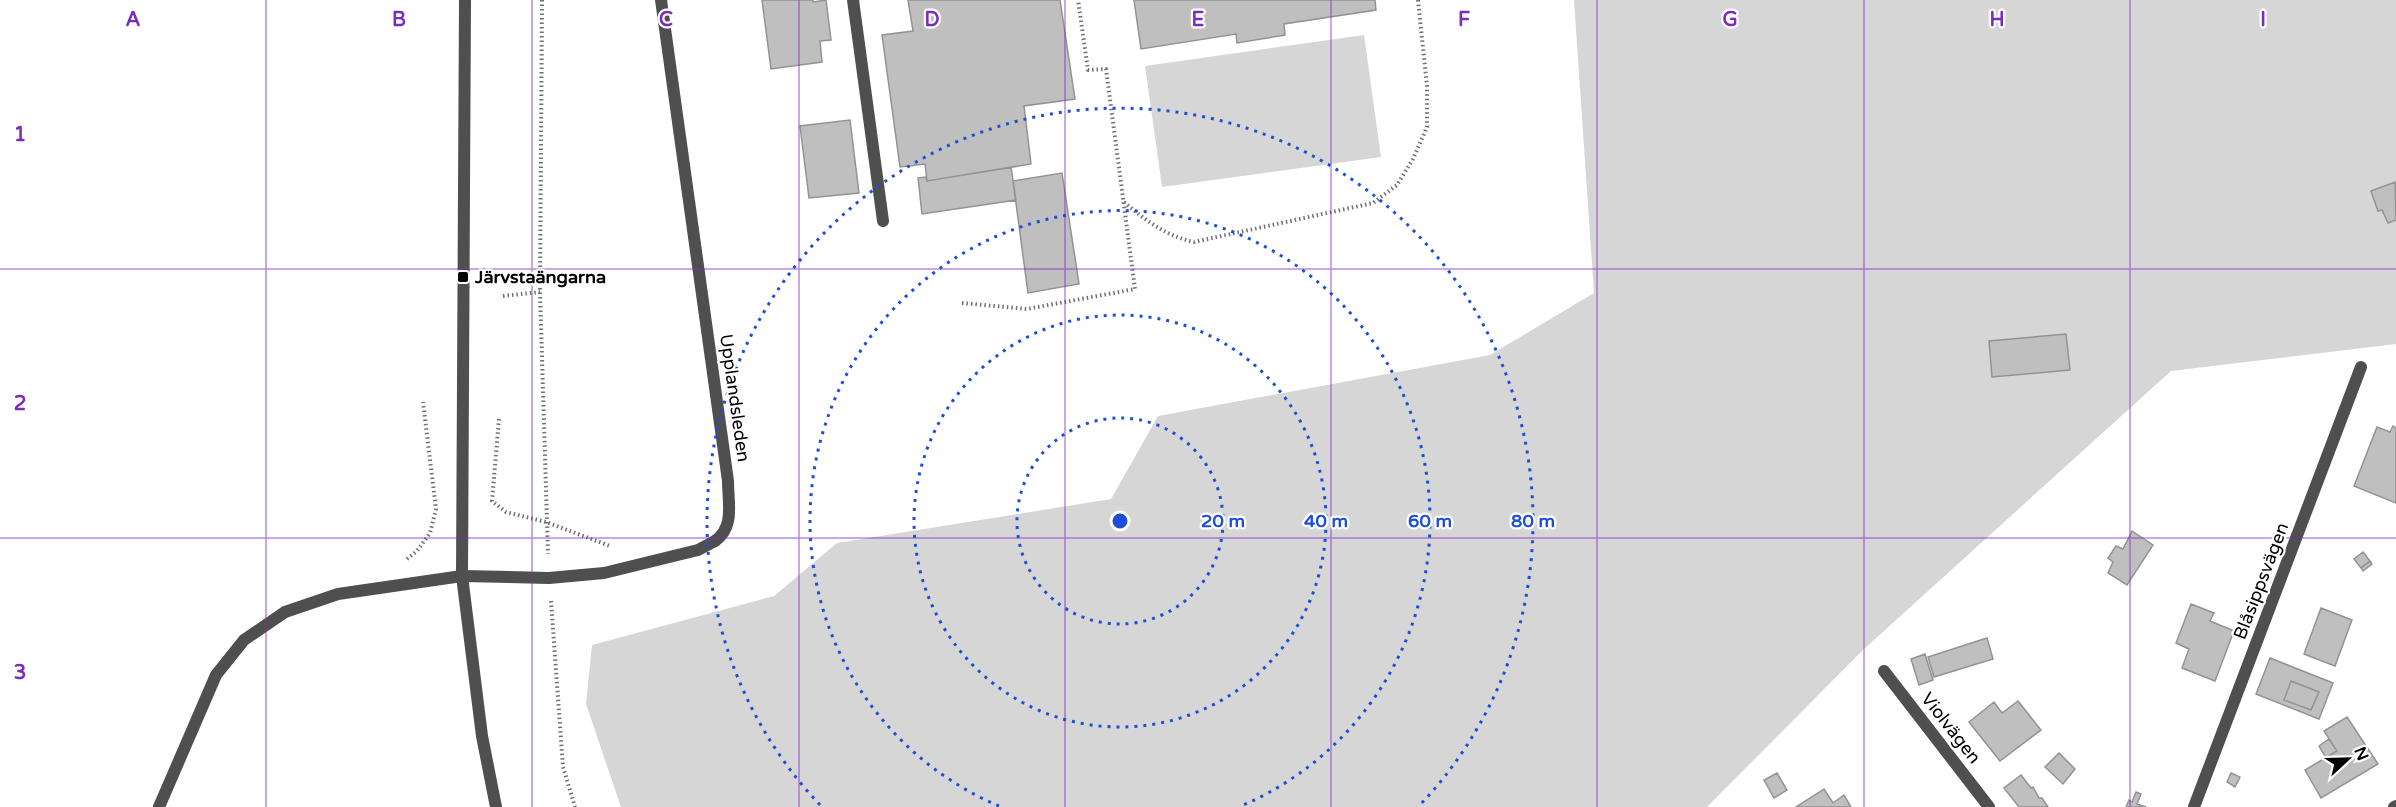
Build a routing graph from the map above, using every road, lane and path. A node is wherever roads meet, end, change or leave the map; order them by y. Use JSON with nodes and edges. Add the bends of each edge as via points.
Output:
{"nodes":[{"id":1,"x":465,"y":0,"type":"edge"},
{"id":2,"x":542,"y":0,"type":"edge"},
{"id":3,"x":661,"y":0,"type":"edge"},
{"id":4,"x":853,"y":0,"type":"edge"},
{"id":5,"x":1078,"y":0,"type":"edge"},
{"id":6,"x":1418,"y":0,"type":"edge"},
{"id":7,"x":1124,"y":202,"type":"junction"},
{"id":8,"x":883,"y":221,"type":"dead end"},
{"id":9,"x":540,"y":292,"type":"junction"},
{"id":10,"x":503,"y":296,"type":"dead end"},
{"id":11,"x":962,"y":303,"type":"dead end"},
{"id":12,"x":2361,"y":367,"type":"dead end"},
{"id":13,"x":423,"y":402,"type":"dead end"},
{"id":14,"x":499,"y":419,"type":"dead end"},
{"id":15,"x":546,"y":522,"type":"junction"},
{"id":16,"x":611,"y":546,"type":"dead end"},
{"id":17,"x":462,"y":576,"type":"junction"},
{"id":18,"x":549,"y":578,"type":"junction"},
{"id":19,"x":395,"y":584,"type":"junction"},
{"id":20,"x":1884,"y":671,"type":"dead end"},
{"id":21,"x":159,"y":807,"type":"edge"},
{"id":22,"x":496,"y":807,"type":"edge"},
{"id":23,"x":575,"y":807,"type":"edge"},
{"id":24,"x":1989,"y":807,"type":"edge"},
{"id":25,"x":2194,"y":807,"type":"edge"}],
"edges":[{"from":1,"to":17,"type":"street"},
{"from":2,"to":9,"type":"path"},
{"from":3,"to":18,"type":"street","name":"Upplandsleden","via":[[728,482],[729,523],[723,536],[698,550],[604,573]]},
{"from":4,"to":8,"type":"street"},
{"from":5,"to":7,"type":"path","via":[[1088,70],[1106,69]]},
{"from":6,"to":7,"type":"path","via":[[1427,86],[1426,127],[1397,185],[1373,203],[1194,242],[1176,238]]},
{"from":7,"to":11,"type":"path","via":[[1136,289],[1027,309]]},
{"from":9,"to":10,"type":"path"},
{"from":9,"to":15,"type":"path"},
{"from":12,"to":25,"type":"street","name":"Blåsippsvägen"},
{"from":13,"to":19,"type":"path","via":[[436,508],[430,532],[417,551],[392,571]]},
{"from":14,"to":15,"type":"path","via":[[492,501],[506,512]]},
{"from":15,"to":16,"type":"path"},
{"from":15,"to":18,"type":"path"},
{"from":17,"to":18,"type":"street","name":"Upplandsleden"},
{"from":17,"to":19,"type":"street","name":"Upplandsleden"},
{"from":17,"to":22,"type":"street","via":[[482,736]]},
{"from":18,"to":23,"type":"path","via":[[564,767]]},
{"from":19,"to":21,"type":"street","name":"Upplandsleden","via":[[310,602],[285,612],[244,640],[216,675]]},
{"from":20,"to":24,"type":"street","name":"Violvägen"}]}
